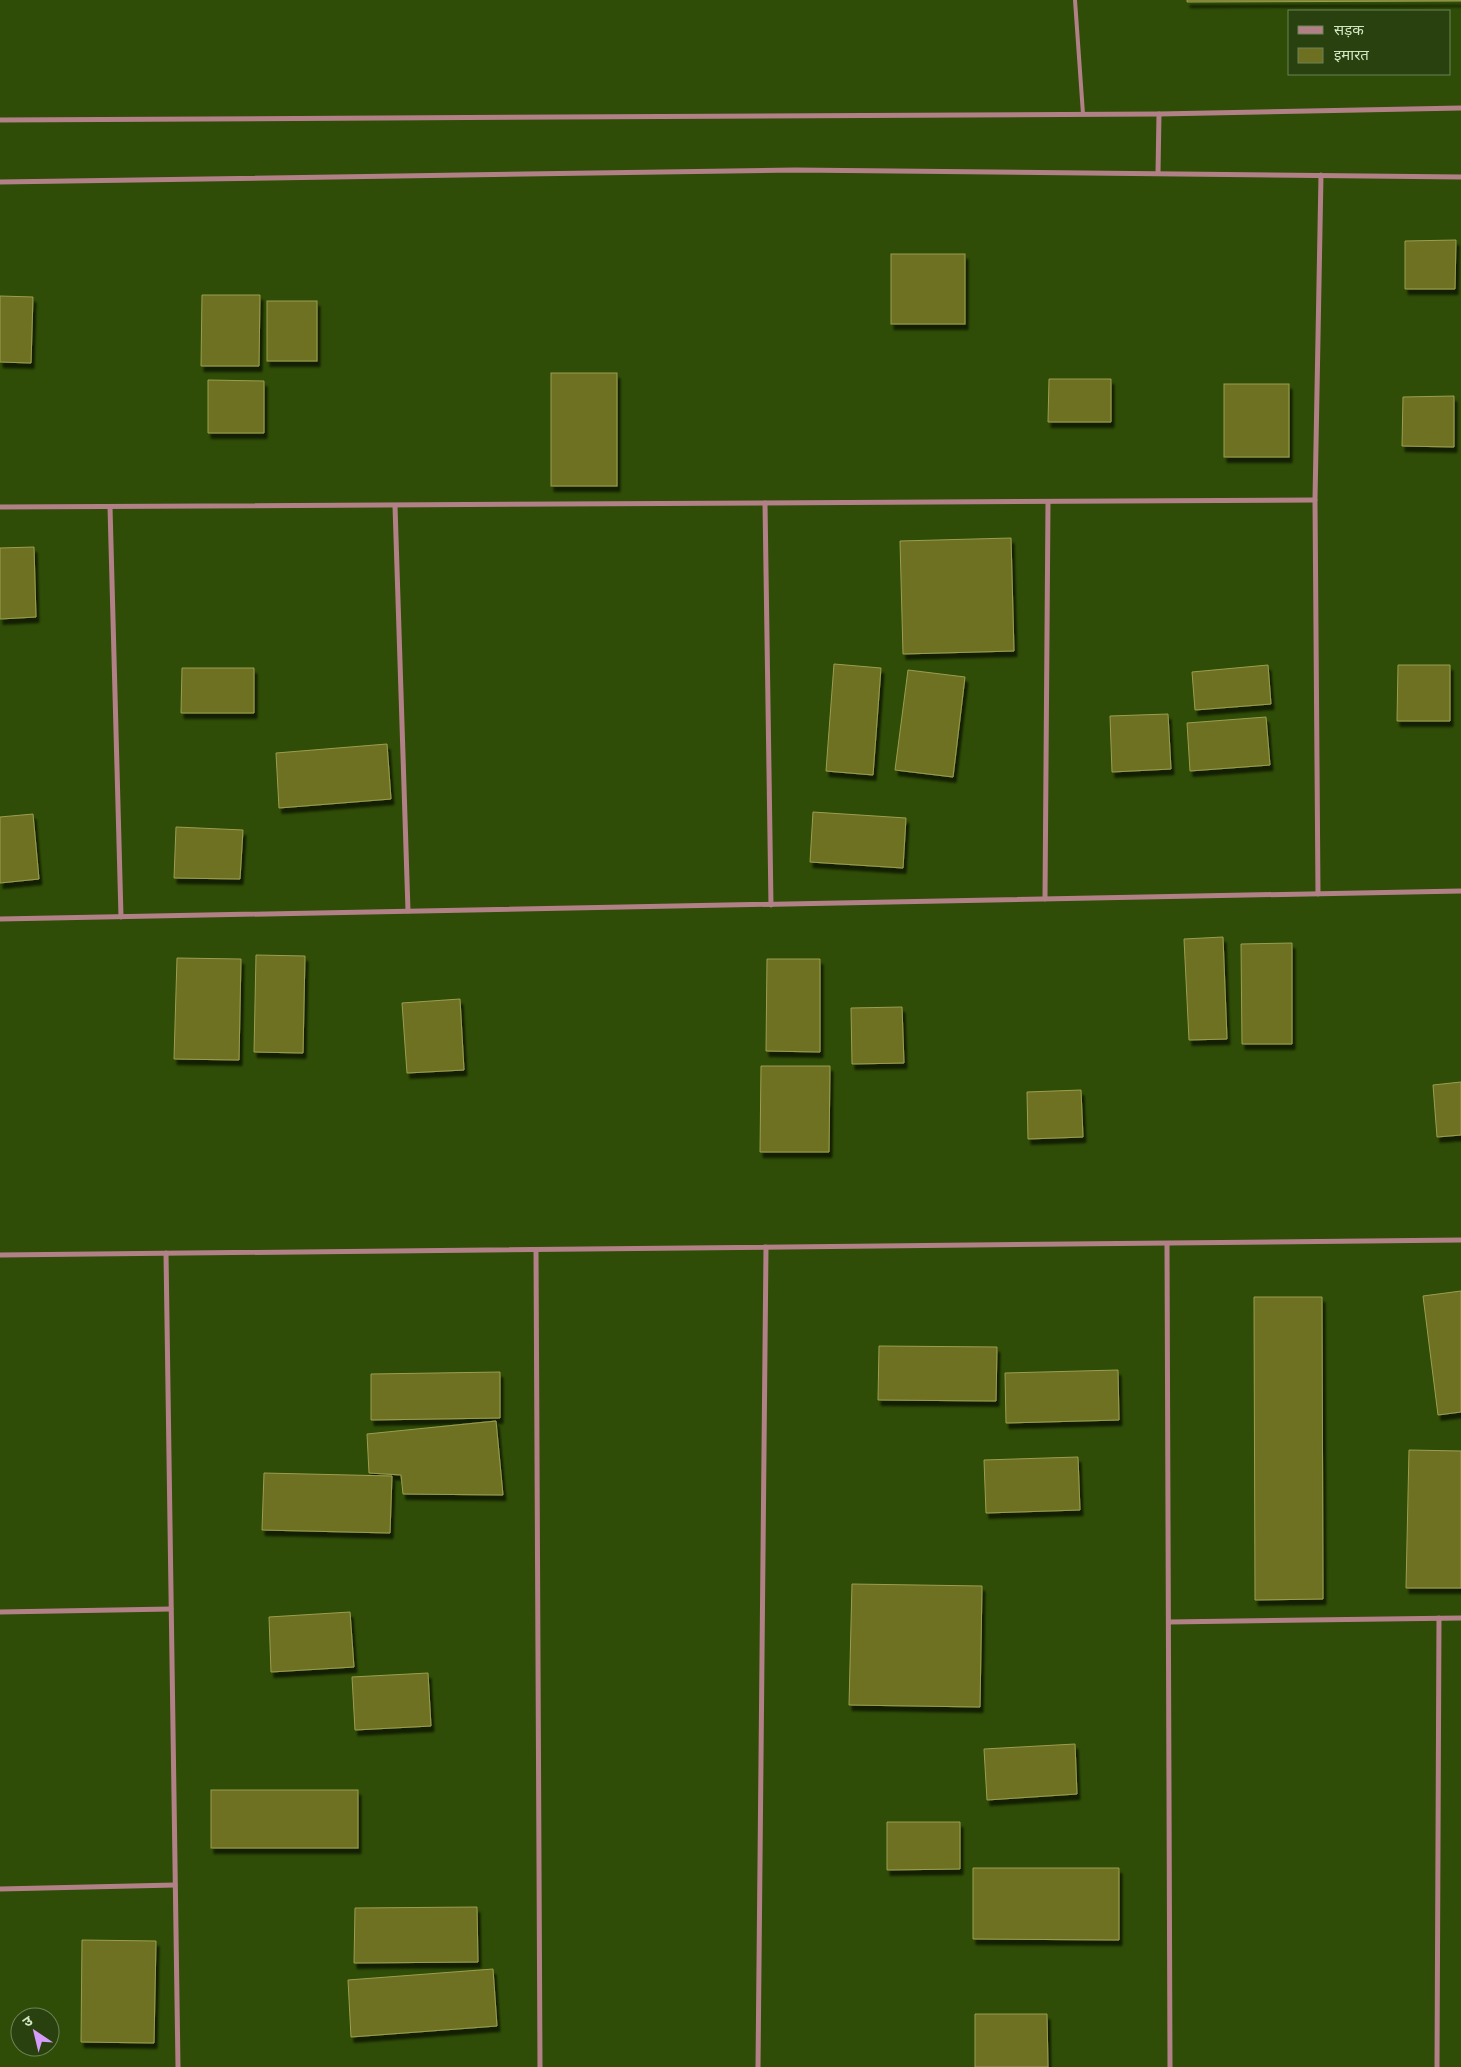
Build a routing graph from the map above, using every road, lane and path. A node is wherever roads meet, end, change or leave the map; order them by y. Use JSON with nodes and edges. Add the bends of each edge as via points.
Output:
{"nodes":[{"id":1,"x":1075,"y":0,"type":"edge"},
{"id":2,"x":1461,"y":108,"type":"edge"},
{"id":3,"x":1083,"y":114,"type":"junction"},
{"id":4,"x":1159,"y":114,"type":"junction"},
{"id":5,"x":0,"y":120,"type":"edge"},
{"id":6,"x":1158,"y":173,"type":"junction"},
{"id":7,"x":1321,"y":175,"type":"junction"},
{"id":8,"x":1461,"y":177,"type":"edge"},
{"id":9,"x":0,"y":182,"type":"edge"},
{"id":10,"x":1315,"y":500,"type":"junction"},
{"id":11,"x":1048,"y":502,"type":"junction"},
{"id":12,"x":765,"y":503,"type":"junction"},
{"id":13,"x":395,"y":506,"type":"junction"},
{"id":14,"x":0,"y":507,"type":"edge"},
{"id":15,"x":110,"y":507,"type":"junction"},
{"id":16,"x":1461,"y":891,"type":"edge"},
{"id":17,"x":1318,"y":894,"type":"junction"},
{"id":18,"x":1045,"y":899,"type":"junction"},
{"id":19,"x":771,"y":905,"type":"junction"},
{"id":20,"x":408,"y":911,"type":"junction"},
{"id":21,"x":121,"y":917,"type":"junction"},
{"id":22,"x":0,"y":919,"type":"edge"},
{"id":23,"x":1461,"y":1240,"type":"edge"},
{"id":24,"x":1167,"y":1244,"type":"junction"},
{"id":25,"x":766,"y":1247,"type":"junction"},
{"id":26,"x":536,"y":1250,"type":"junction"},
{"id":27,"x":166,"y":1253,"type":"junction"},
{"id":28,"x":0,"y":1255,"type":"edge"},
{"id":29,"x":171,"y":1609,"type":"junction"},
{"id":30,"x":0,"y":1612,"type":"edge"},
{"id":31,"x":1439,"y":1618,"type":"junction"},
{"id":32,"x":1461,"y":1618,"type":"edge"},
{"id":33,"x":1169,"y":1622,"type":"junction"},
{"id":34,"x":175,"y":1885,"type":"junction"},
{"id":35,"x":0,"y":1889,"type":"edge"},
{"id":36,"x":178,"y":2067,"type":"edge"},
{"id":37,"x":540,"y":2067,"type":"edge"},
{"id":38,"x":758,"y":2067,"type":"edge"},
{"id":39,"x":1170,"y":2067,"type":"edge"},
{"id":40,"x":1437,"y":2067,"type":"edge"}],
"edges":[{"from":1,"to":3,"type":"lane"},
{"from":2,"to":4,"type":"street"},
{"from":3,"to":4,"type":"street"},
{"from":3,"to":5,"type":"street"},
{"from":4,"to":6,"type":"street"},
{"from":6,"to":7,"type":"street"},
{"from":6,"to":9,"type":"street","via":[[795,170]]},
{"from":7,"to":8,"type":"street"},
{"from":7,"to":10,"type":"street"},
{"from":10,"to":11,"type":"street"},
{"from":10,"to":17,"type":"street"},
{"from":11,"to":12,"type":"street"},
{"from":11,"to":18,"type":"street"},
{"from":12,"to":13,"type":"street"},
{"from":12,"to":19,"type":"street"},
{"from":13,"to":15,"type":"street"},
{"from":13,"to":20,"type":"street"},
{"from":14,"to":15,"type":"street"},
{"from":15,"to":21,"type":"street"},
{"from":16,"to":17,"type":"street"},
{"from":17,"to":18,"type":"street"},
{"from":18,"to":19,"type":"street"},
{"from":19,"to":20,"type":"street"},
{"from":20,"to":21,"type":"street"},
{"from":21,"to":22,"type":"street"},
{"from":23,"to":24,"type":"street"},
{"from":24,"to":25,"type":"street"},
{"from":24,"to":33,"type":"street"},
{"from":25,"to":26,"type":"street"},
{"from":25,"to":38,"type":"street"},
{"from":26,"to":27,"type":"street"},
{"from":26,"to":37,"type":"street"},
{"from":27,"to":28,"type":"street"},
{"from":27,"to":29,"type":"street"},
{"from":29,"to":30,"type":"street"},
{"from":29,"to":34,"type":"street"},
{"from":31,"to":32,"type":"street"},
{"from":31,"to":33,"type":"street"},
{"from":31,"to":40,"type":"street"},
{"from":33,"to":39,"type":"street"},
{"from":34,"to":35,"type":"street"},
{"from":34,"to":36,"type":"street"}]}
